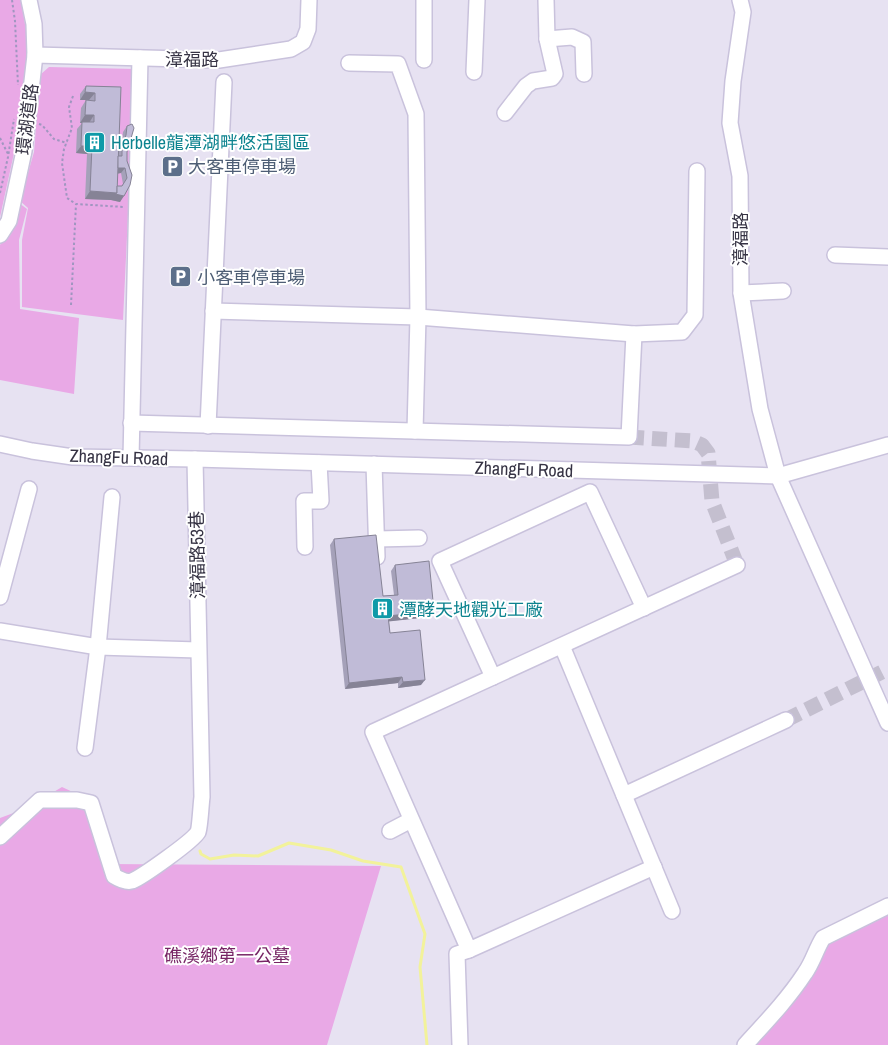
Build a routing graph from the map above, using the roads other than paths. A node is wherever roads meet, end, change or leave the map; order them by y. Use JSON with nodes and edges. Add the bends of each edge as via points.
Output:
{"nodes":[{"id":1,"x":29,"y":0,"type":"edge"},
{"id":2,"x":309,"y":0,"type":"edge"},
{"id":3,"x":424,"y":0,"type":"edge"},
{"id":4,"x":477,"y":0,"type":"edge"},
{"id":5,"x":546,"y":0,"type":"edge"},
{"id":6,"x":740,"y":0,"type":"edge"},
{"id":7,"x":547,"y":39,"type":"junction"},
{"id":8,"x":35,"y":55,"type":"junction"},
{"id":9,"x":140,"y":58,"type":"junction"},
{"id":10,"x":424,"y":60,"type":"dead end"},
{"id":11,"x":349,"y":63,"type":"dead end"},
{"id":12,"x":474,"y":72,"type":"dead end"},
{"id":13,"x":584,"y":74,"type":"dead end"},
{"id":14,"x":224,"y":82,"type":"dead end"},
{"id":15,"x":505,"y":113,"type":"dead end"},
{"id":16,"x":697,"y":171,"type":"dead end"},
{"id":17,"x":0,"y":235,"type":"edge"},
{"id":18,"x":835,"y":255,"type":"dead end"},
{"id":19,"x":888,"y":257,"type":"edge"},
{"id":20,"x":783,"y":291,"type":"dead end"},
{"id":21,"x":741,"y":293,"type":"junction"},
{"id":22,"x":213,"y":311,"type":"junction"},
{"id":23,"x":418,"y":317,"type":"junction"},
{"id":24,"x":634,"y":334,"type":"junction"},
{"id":25,"x":131,"y":424,"type":"junction"},
{"id":26,"x":208,"y":426,"type":"junction"},
{"id":27,"x":415,"y":431,"type":"junction"},
{"id":28,"x":0,"y":444,"type":"edge"},
{"id":29,"x":888,"y":445,"type":"edge"},
{"id":30,"x":131,"y":458,"type":"junction"},
{"id":31,"x":196,"y":459,"type":"junction"},
{"id":32,"x":319,"y":462,"type":"junction"},
{"id":33,"x":374,"y":464,"type":"junction"},
{"id":34,"x":778,"y":476,"type":"junction"},
{"id":35,"x":29,"y":489,"type":"dead end"},
{"id":36,"x":112,"y":498,"type":"dead end"},
{"id":37,"x":420,"y":538,"type":"dead end"},
{"id":38,"x":377,"y":539,"type":"junction"},
{"id":39,"x":305,"y":547,"type":"dead end"},
{"id":40,"x":738,"y":565,"type":"dead end"},
{"id":41,"x":378,"y":576,"type":"edge"},
{"id":42,"x":0,"y":597,"type":"edge"},
{"id":43,"x":644,"y":608,"type":"junction"},
{"id":44,"x":0,"y":631,"type":"edge"},
{"id":45,"x":562,"y":646,"type":"junction"},
{"id":46,"x":98,"y":647,"type":"junction"},
{"id":47,"x":198,"y":650,"type":"junction"},
{"id":48,"x":494,"y":677,"type":"junction"},
{"id":49,"x":786,"y":720,"type":"tunnel mouth"},
{"id":50,"x":888,"y":724,"type":"edge"},
{"id":51,"x":85,"y":748,"type":"dead end"},
{"id":52,"x":624,"y":795,"type":"junction"},
{"id":53,"x":411,"y":820,"type":"junction"},
{"id":54,"x":390,"y":831,"type":"dead end"},
{"id":55,"x":0,"y":837,"type":"edge"},
{"id":56,"x":654,"y":867,"type":"junction"},
{"id":57,"x":888,"y":906,"type":"edge"},
{"id":58,"x":672,"y":911,"type":"dead end"},
{"id":59,"x":469,"y":950,"type":"junction"},
{"id":60,"x":460,"y":1045,"type":"edge"},
{"id":61,"x":745,"y":1045,"type":"edge"}],
"edges":[{"from":1,"to":8,"type":"street","name":"環湖道路"},
{"from":2,"to":9,"type":"street","name":"漳福路","via":[[308,29],[303,42],[291,49],[219,60]]},
{"from":3,"to":10,"type":"street"},
{"from":4,"to":12,"type":"street"},
{"from":5,"to":7,"type":"street"},
{"from":6,"to":21,"type":"street","name":"漳福路","via":[[743,12],[730,123],[740,176]]},
{"from":7,"to":13,"type":"street","via":[[572,37],[583,42]]},
{"from":7,"to":15,"type":"street","via":[[555,74],[552,78],[533,81],[526,86]]},
{"from":8,"to":9,"type":"street","name":"漳福路"},
{"from":8,"to":17,"type":"street","name":"環湖道路","via":[[21,120],[24,150],[8,220]]},
{"from":9,"to":25,"type":"street"},
{"from":11,"to":23,"type":"street","via":[[398,64],[416,114]]},
{"from":14,"to":22,"type":"street"},
{"from":16,"to":24,"type":"street","via":[[695,315],[682,332]]},
{"from":18,"to":19,"type":"street"},
{"from":20,"to":21,"type":"street"},
{"from":21,"to":34,"type":"street","name":"漳福路","via":[[760,409]]},
{"from":22,"to":23,"type":"street"},
{"from":22,"to":26,"type":"street"},
{"from":23,"to":24,"type":"street"},
{"from":23,"to":27,"type":"street"},
{"from":24,"to":27,"type":"street","via":[[629,437]]},
{"from":25,"to":26,"type":"street"},
{"from":25,"to":30,"type":"street"},
{"from":26,"to":27,"type":"street"},
{"from":28,"to":30,"type":"street","name":"ZhangFu Road","via":[[73,457]]},
{"from":29,"to":34,"type":"street","name":"ZhangFu Road"},
{"from":30,"to":31,"type":"street","name":"ZhangFu Road"},
{"from":31,"to":32,"type":"street","name":"ZhangFu Road"},
{"from":31,"to":47,"type":"street","name":"漳福路53巷"},
{"from":32,"to":33,"type":"street","name":"ZhangFu Road"},
{"from":32,"to":39,"type":"street","via":[[321,501],[304,501]]},
{"from":33,"to":34,"type":"street","name":"ZhangFu Road"},
{"from":33,"to":38,"type":"street"},
{"from":34,"to":50,"type":"street"},
{"from":35,"to":42,"type":"street"},
{"from":36,"to":46,"type":"street"},
{"from":37,"to":38,"type":"street"},
{"from":38,"to":41,"type":"street"},
{"from":40,"to":43,"type":"street"},
{"from":43,"to":45,"type":"street"},
{"from":43,"to":48,"type":"street","via":[[590,492],[440,561]]},
{"from":44,"to":46,"type":"street"},
{"from":45,"to":48,"type":"street"},
{"from":45,"to":52,"type":"street"},
{"from":46,"to":47,"type":"street"},
{"from":46,"to":51,"type":"street"},
{"from":47,"to":55,"type":"street","name":"漳福路53巷","via":[[202,797],[198,832],[130,882],[114,876],[91,803],[40,800]]},
{"from":48,"to":53,"type":"street","via":[[373,732]]},
{"from":49,"to":52,"type":"street"},
{"from":52,"to":56,"type":"street"},
{"from":53,"to":54,"type":"street"},
{"from":53,"to":59,"type":"street"},
{"from":56,"to":58,"type":"street"},
{"from":56,"to":59,"type":"street"},
{"from":57,"to":61,"type":"street","via":[[823,938],[807,971]]},
{"from":59,"to":60,"type":"street","via":[[457,954]]}]}
